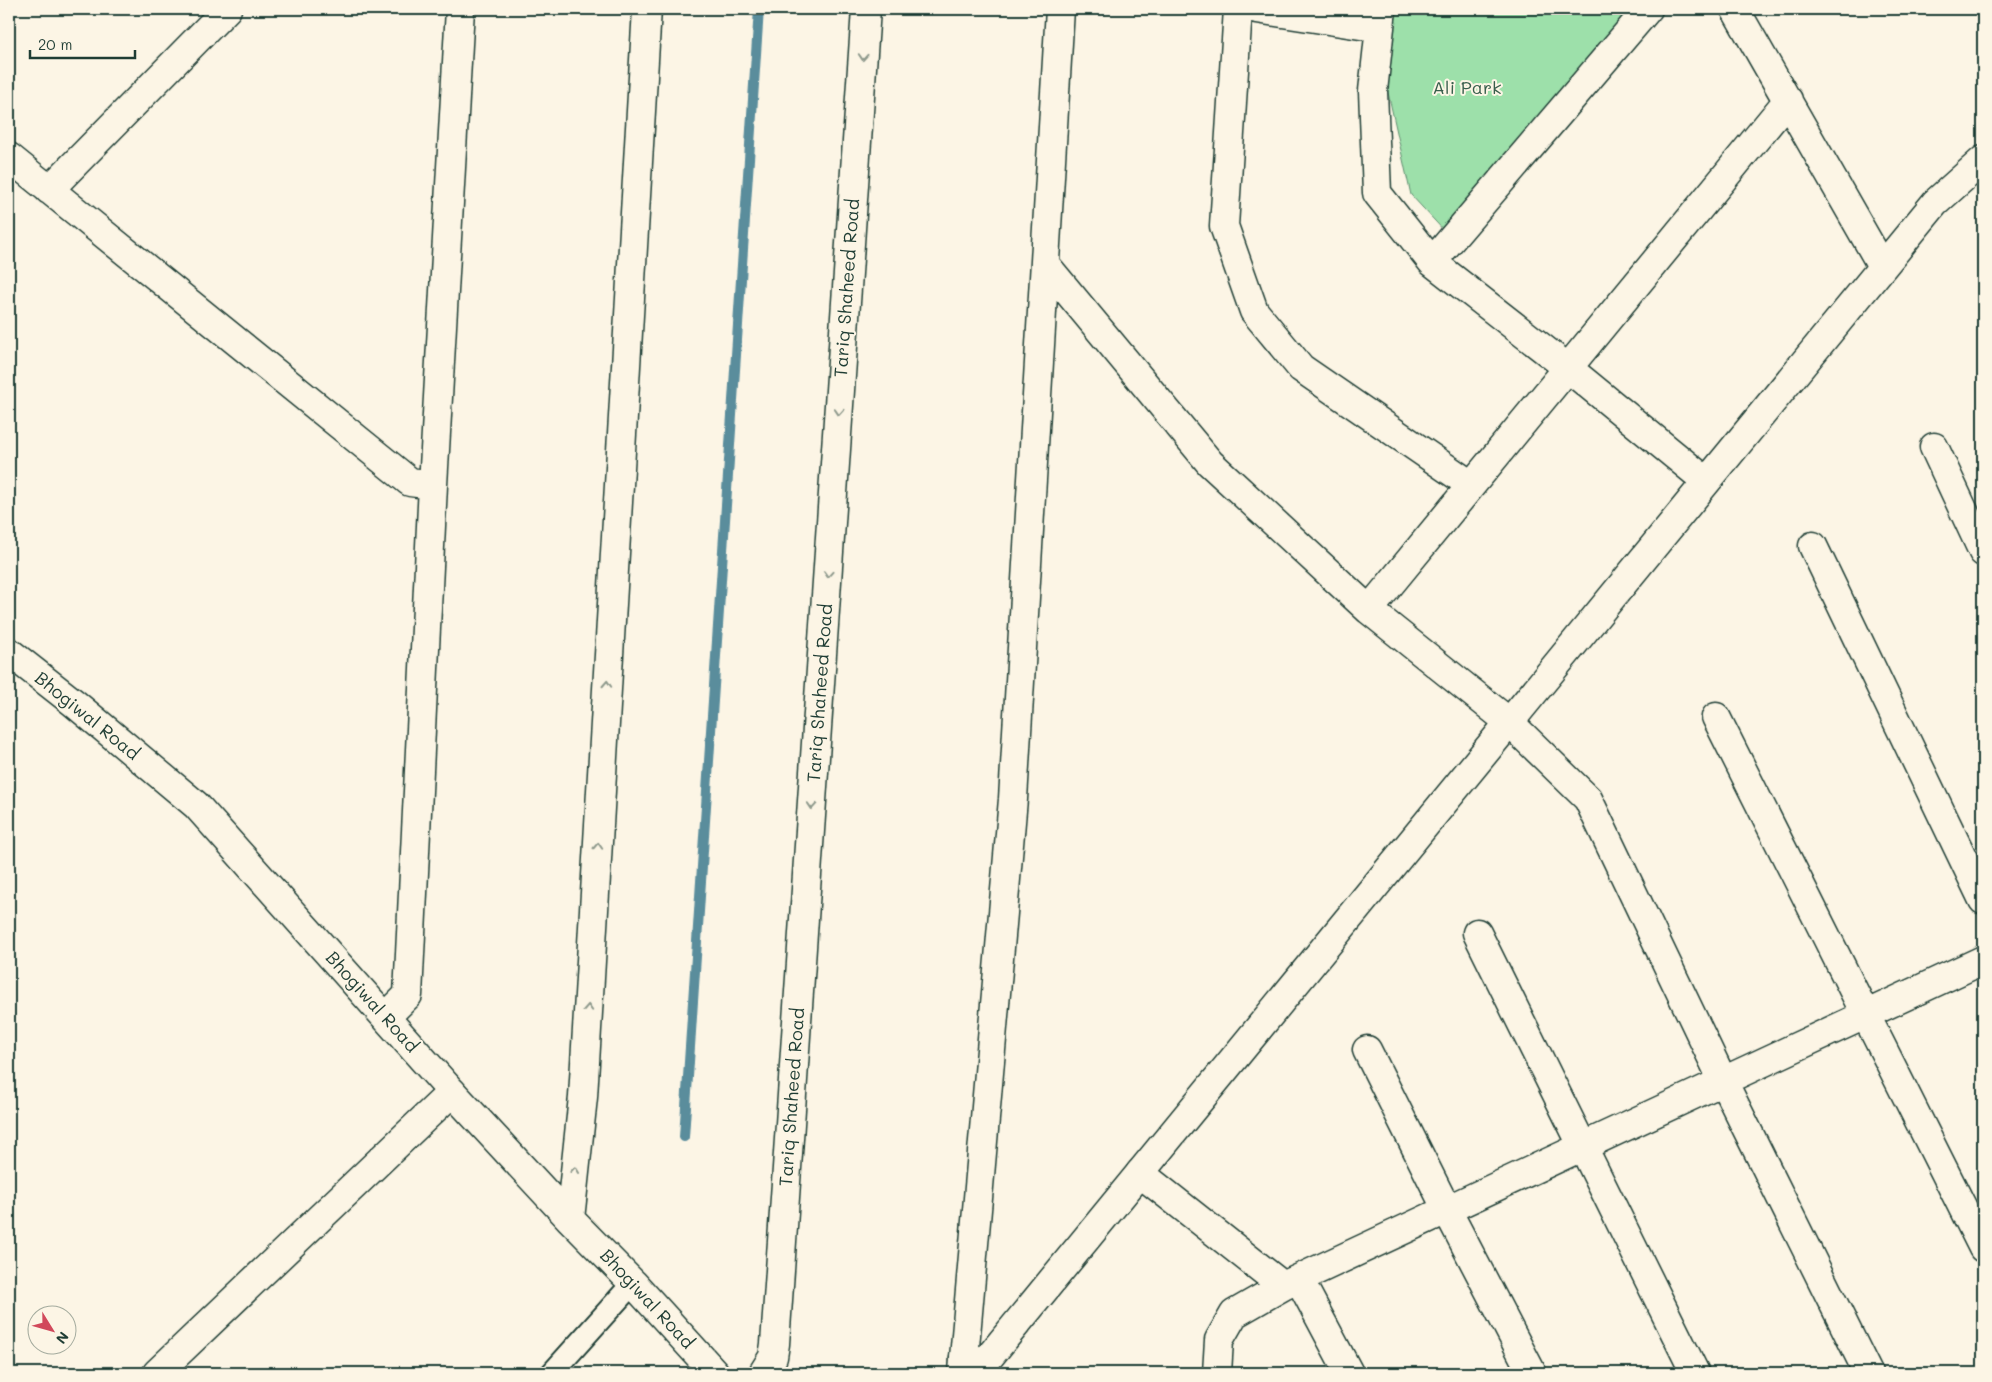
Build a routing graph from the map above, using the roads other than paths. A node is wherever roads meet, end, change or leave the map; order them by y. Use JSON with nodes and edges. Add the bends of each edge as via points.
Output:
{"nodes":[{"id":1,"x":227,"y":9,"type":"edge"},
{"id":2,"x":460,"y":9,"type":"edge"},
{"id":3,"x":647,"y":9,"type":"edge"},
{"id":4,"x":866,"y":9,"type":"edge"},
{"id":5,"x":1060,"y":9,"type":"edge"},
{"id":6,"x":1238,"y":9,"type":"edge"},
{"id":7,"x":1257,"y":9,"type":"edge"},
{"id":8,"x":1648,"y":9,"type":"edge"},
{"id":9,"x":1735,"y":9,"type":"edge"},
{"id":10,"x":1381,"y":19,"type":"edge"},
{"id":11,"x":1788,"y":100,"type":"junction"},
{"id":12,"x":9,"y":157,"type":"edge"},
{"id":13,"x":1983,"y":160,"type":"edge"},
{"id":14,"x":49,"y":190,"type":"junction"},
{"id":15,"x":1432,"y":262,"type":"junction"},
{"id":16,"x":1045,"y":264,"type":"junction"},
{"id":17,"x":1882,"y":266,"type":"junction"},
{"id":18,"x":1568,"y":368,"type":"junction"},
{"id":19,"x":1934,"y":447,"type":"dead end"},
{"id":20,"x":1706,"y":481,"type":"junction"},
{"id":21,"x":433,"y":485,"type":"junction"},
{"id":22,"x":1471,"y":485,"type":"junction"},
{"id":23,"x":1813,"y":546,"type":"dead end"},
{"id":24,"x":1983,"y":552,"type":"edge"},
{"id":25,"x":1369,"y":610,"type":"junction"},
{"id":26,"x":9,"y":652,"type":"edge"},
{"id":27,"x":1716,"y":717,"type":"dead end"},
{"id":28,"x":1509,"y":722,"type":"junction"},
{"id":29,"x":1983,"y":900,"type":"edge"},
{"id":30,"x":1477,"y":933,"type":"dead end"},
{"id":31,"x":1983,"y":960,"type":"edge"},
{"id":32,"x":1867,"y":1014,"type":"junction"},
{"id":33,"x":386,"y":1017,"type":"junction"},
{"id":34,"x":1367,"y":1050,"type":"dead end"},
{"id":35,"x":1723,"y":1081,"type":"junction"},
{"id":36,"x":452,"y":1092,"type":"junction"},
{"id":37,"x":1584,"y":1146,"type":"junction"},
{"id":38,"x":1140,"y":1173,"type":"junction"},
{"id":39,"x":1446,"y":1210,"type":"junction"},
{"id":40,"x":570,"y":1219,"type":"junction"},
{"id":41,"x":1983,"y":1248,"type":"edge"},
{"id":42,"x":633,"y":1283,"type":"junction"},
{"id":43,"x":1291,"y":1283,"type":"junction"},
{"id":44,"x":964,"y":1366,"type":"edge"},
{"id":45,"x":157,"y":1373,"type":"edge"},
{"id":46,"x":552,"y":1373,"type":"edge"},
{"id":47,"x":715,"y":1373,"type":"edge"},
{"id":48,"x":763,"y":1373,"type":"edge"},
{"id":49,"x":1217,"y":1373,"type":"edge"},
{"id":50,"x":1349,"y":1373,"type":"edge"},
{"id":51,"x":1532,"y":1373,"type":"edge"},
{"id":52,"x":1695,"y":1373,"type":"edge"},
{"id":53,"x":1868,"y":1373,"type":"edge"}],
"edges":[{"from":1,"to":14,"type":"street"},
{"from":2,"to":21,"type":"street"},
{"from":40,"to":3,"type":"street","one_way":true,"via":[[583,1097]]},
{"from":4,"to":48,"type":"street","name":"Tariq Shaheed Road","one_way":true,"via":[[776,1334],[773,1357]]},
{"from":5,"to":16,"type":"street"},
{"from":6,"to":22,"type":"street","via":[[1224,226],[1254,311],[1301,368]]},
{"from":7,"to":10,"type":"street"},
{"from":8,"to":15,"type":"street"},
{"from":9,"to":11,"type":"street"},
{"from":10,"to":15,"type":"street","via":[[1373,91],[1377,193]]},
{"from":11,"to":17,"type":"street"},
{"from":11,"to":18,"type":"street"},
{"from":12,"to":14,"type":"street"},
{"from":13,"to":17,"type":"street","via":[[1935,203]]},
{"from":14,"to":21,"type":"street","via":[[410,482]]},
{"from":15,"to":18,"type":"street"},
{"from":16,"to":25,"type":"street","via":[[1210,463]]},
{"from":16,"to":44,"type":"street","via":[[1013,799]]},
{"from":17,"to":20,"type":"street"},
{"from":18,"to":20,"type":"street"},
{"from":18,"to":22,"type":"street"},
{"from":19,"to":24,"type":"street"},
{"from":20,"to":28,"type":"street"},
{"from":21,"to":33,"type":"street","via":[[408,994]]},
{"from":22,"to":25,"type":"street"},
{"from":23,"to":29,"type":"street"},
{"from":25,"to":28,"type":"street"},
{"from":26,"to":33,"type":"street","name":"Bhogiwal Road","via":[[196,805]]},
{"from":27,"to":32,"type":"street"},
{"from":28,"to":35,"type":"street","via":[[1588,799]]},
{"from":28,"to":38,"type":"street"},
{"from":30,"to":37,"type":"street"},
{"from":31,"to":32,"type":"street"},
{"from":32,"to":35,"type":"street"},
{"from":32,"to":41,"type":"street"},
{"from":33,"to":36,"type":"street","name":"Bhogiwal Road"},
{"from":34,"to":39,"type":"street"},
{"from":35,"to":37,"type":"street"},
{"from":35,"to":53,"type":"street"},
{"from":36,"to":40,"type":"street","name":"Bhogiwal Road"},
{"from":36,"to":45,"type":"street"},
{"from":37,"to":39,"type":"street"},
{"from":37,"to":52,"type":"street"},
{"from":38,"to":43,"type":"street"},
{"from":38,"to":44,"type":"street","via":[[986,1361]]},
{"from":39,"to":43,"type":"street"},
{"from":39,"to":51,"type":"street"},
{"from":40,"to":42,"type":"street","name":"Bhogiwal Road"},
{"from":42,"to":46,"type":"lane"},
{"from":42,"to":47,"type":"street","name":"Bhogiwal Road"},
{"from":43,"to":49,"type":"street","via":[[1234,1314],[1219,1340]]},
{"from":43,"to":50,"type":"street"}]}
